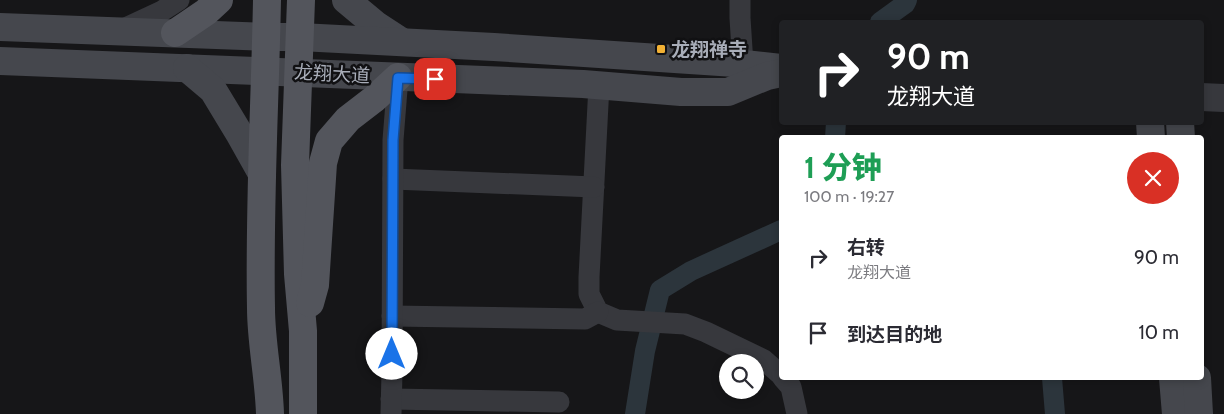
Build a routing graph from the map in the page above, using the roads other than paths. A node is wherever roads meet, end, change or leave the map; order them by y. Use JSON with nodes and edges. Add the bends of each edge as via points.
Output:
{"nodes":[{"id":1,"x":179,"y":0,"type":"edge"},
{"id":2,"x":219,"y":0,"type":"edge"},
{"id":3,"x":267,"y":0,"type":"edge"},
{"id":4,"x":301,"y":0,"type":"edge"},
{"id":5,"x":346,"y":0,"type":"edge"},
{"id":6,"x":740,"y":0,"type":"edge"},
{"id":7,"x":0,"y":27,"type":"edge"},
{"id":8,"x":119,"y":31,"type":"junction"},
{"id":9,"x":175,"y":33,"type":"junction"},
{"id":10,"x":267,"y":37,"type":"junction"},
{"id":11,"x":300,"y":37,"type":"junction"},
{"id":12,"x":402,"y":42,"type":"junction"},
{"id":13,"x":0,"y":61,"type":"edge"},
{"id":14,"x":187,"y":68,"type":"junction"},
{"id":15,"x":779,"y":68,"type":"edge"},
{"id":16,"x":264,"y":71,"type":"junction"},
{"id":17,"x":298,"y":72,"type":"junction"},
{"id":18,"x":779,"y":73,"type":"edge"},
{"id":19,"x":744,"y":75,"type":"junction"},
{"id":20,"x":398,"y":78,"type":"junction"},
{"id":21,"x":599,"y":85,"type":"junction"},
{"id":22,"x":1204,"y":97,"type":"edge"},
{"id":23,"x":1224,"y":98,"type":"edge"},
{"id":24,"x":262,"y":174,"type":"junction"},
{"id":25,"x":393,"y":179,"type":"junction"},
{"id":26,"x":594,"y":187,"type":"junction"},
{"id":27,"x":598,"y":312,"type":"junction"},
{"id":28,"x":392,"y":316,"type":"junction"},
{"id":29,"x":303,"y":331,"type":"junction"},
{"id":30,"x":779,"y":373,"type":"edge"},
{"id":31,"x":785,"y":380,"type":"edge"},
{"id":32,"x":1173,"y":380,"type":"edge"},
{"id":33,"x":1196,"y":380,"type":"edge"},
{"id":34,"x":559,"y":402,"type":"dead end"},
{"id":35,"x":391,"y":406,"type":"edge"},
{"id":36,"x":270,"y":414,"type":"edge"},
{"id":37,"x":303,"y":414,"type":"edge"},
{"id":38,"x":797,"y":414,"type":"edge"},
{"id":39,"x":1176,"y":414,"type":"edge"},
{"id":40,"x":1199,"y":414,"type":"edge"}],
"edges":[{"from":1,"to":8,"type":"street"},
{"from":2,"to":9,"type":"main road"},
{"from":3,"to":10,"type":"main road"},
{"from":4,"to":11,"type":"main road"},
{"from":5,"to":12,"type":"main road"},
{"from":6,"to":19,"type":"street"},
{"from":7,"to":8,"type":"main road","name":"龙翔大道"},
{"from":8,"to":9,"type":"main road","name":"龙翔大道"},
{"from":9,"to":10,"type":"main road","name":"龙翔大道"},
{"from":10,"to":11,"type":"main road","name":"龙翔大道"},
{"from":10,"to":16,"type":"main road"},
{"from":11,"to":12,"type":"main road","name":"龙翔大道"},
{"from":11,"to":17,"type":"main road"},
{"from":12,"to":19,"type":"main road","name":"龙翔大道"},
{"from":13,"to":14,"type":"main road","name":"龙翔大道"},
{"from":14,"to":16,"type":"main road","name":"龙翔大道"},
{"from":14,"to":24,"type":"main road","via":[[213,90]]},
{"from":15,"to":19,"type":"main road","name":"龙翔大道"},
{"from":16,"to":17,"type":"main road","name":"龙翔大道"},
{"from":16,"to":24,"type":"main road"},
{"from":17,"to":20,"type":"main road","name":"龙翔大道"},
{"from":17,"to":29,"type":"main road","via":[[295,175]]},
{"from":18,"to":19,"type":"main road","name":"龙翔大道"},
{"from":19,"to":21,"type":"main road","name":"龙翔大道","via":[[728,92],[681,92]]},
{"from":20,"to":21,"type":"main road","name":"龙翔大道"},
{"from":20,"to":25,"type":"street"},
{"from":20,"to":29,"type":"main road","via":[[348,119],[329,141],[322,163],[315,286]]},
{"from":21,"to":26,"type":"street"},
{"from":22,"to":23,"type":"street"},
{"from":24,"to":36,"type":"main road","via":[[261,310]]},
{"from":25,"to":26,"type":"street"},
{"from":25,"to":28,"type":"street"},
{"from":26,"to":27,"type":"street","via":[[589,294]]},
{"from":27,"to":28,"type":"street","via":[[585,319]]},
{"from":27,"to":30,"type":"street","via":[[617,320],[685,324],[764,360]]},
{"from":28,"to":35,"type":"street"},
{"from":29,"to":37,"type":"main road"},
{"from":31,"to":38,"type":"street","via":[[791,387]]},
{"from":32,"to":39,"type":"main road"},
{"from":33,"to":40,"type":"main road"},
{"from":34,"to":35,"type":"street"}]}
